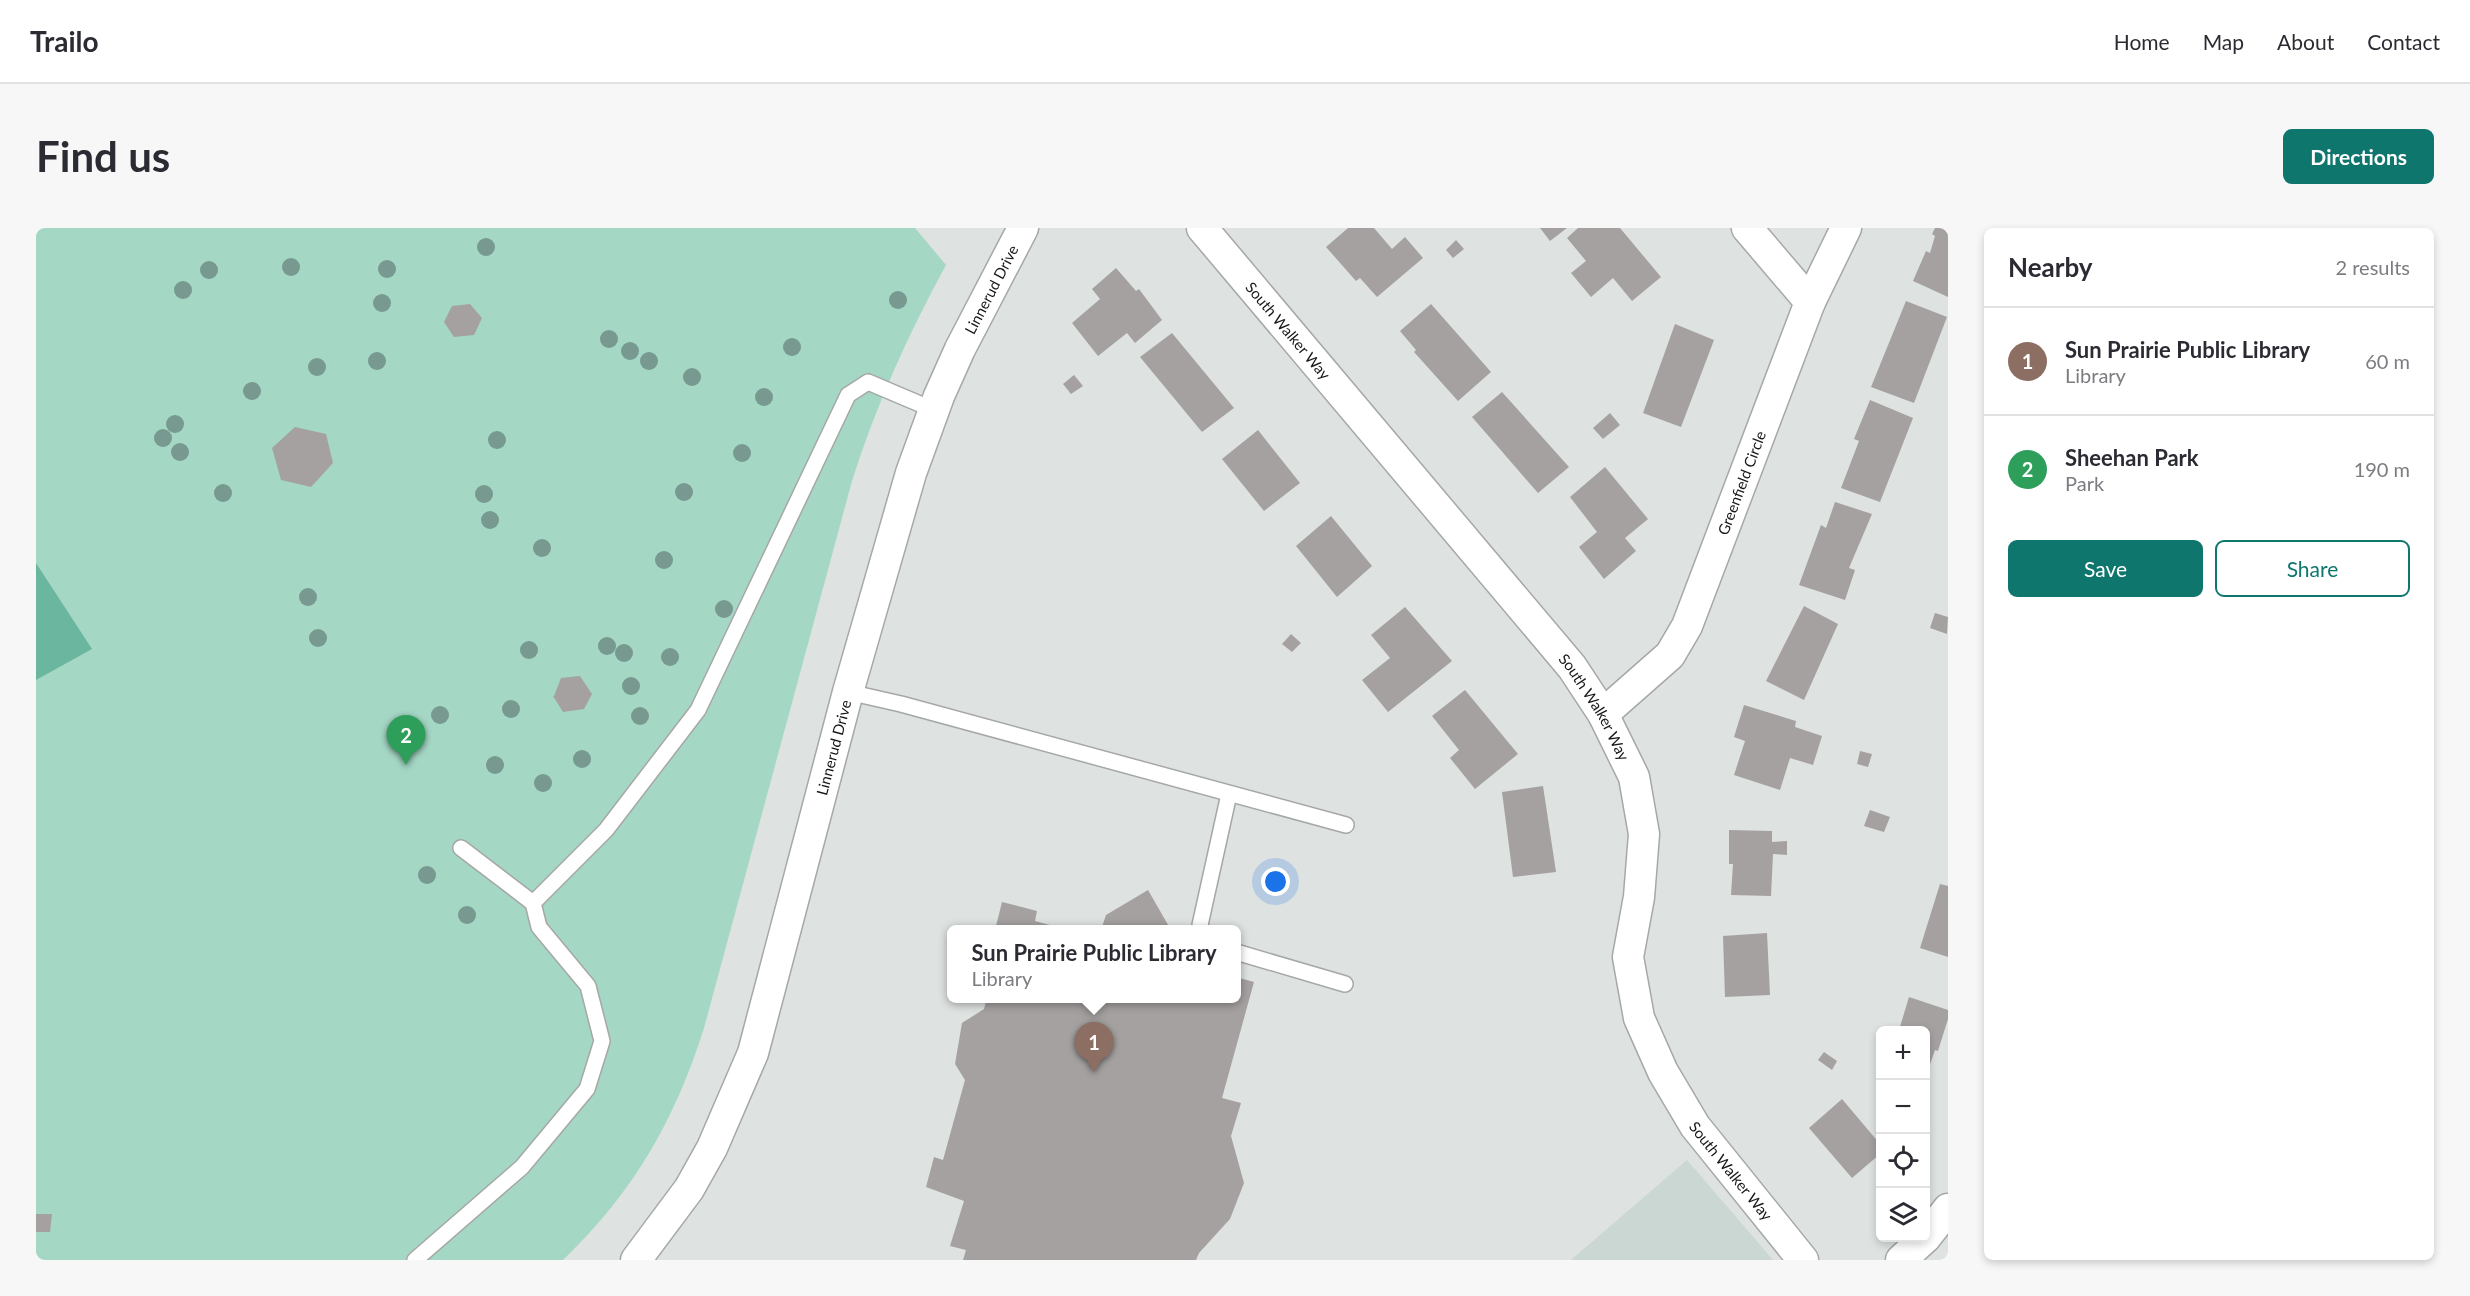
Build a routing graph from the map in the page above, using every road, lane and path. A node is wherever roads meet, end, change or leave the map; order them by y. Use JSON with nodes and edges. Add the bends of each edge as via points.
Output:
{"nodes":[{"id":1,"x":1023,"y":228,"type":"edge"},
{"id":2,"x":1202,"y":228,"type":"edge"},
{"id":3,"x":1747,"y":228,"type":"edge"},
{"id":4,"x":1846,"y":228,"type":"edge"},
{"id":5,"x":1810,"y":302,"type":"junction"},
{"id":6,"x":934,"y":410,"type":"junction"},
{"id":7,"x":848,"y":692,"type":"junction"},
{"id":8,"x":1603,"y":714,"type":"junction"},
{"id":9,"x":1229,"y":794,"type":"junction"},
{"id":10,"x":1346,"y":825,"type":"dead end"},
{"id":11,"x":461,"y":848,"type":"dead end"},
{"id":12,"x":533,"y":903,"type":"junction"},
{"id":13,"x":1200,"y":925,"type":"edge"},
{"id":14,"x":1241,"y":953,"type":"edge"},
{"id":15,"x":1345,"y":984,"type":"dead end"},
{"id":16,"x":1948,"y":1209,"type":"edge"},
{"id":17,"x":1930,"y":1231,"type":"edge"},
{"id":18,"x":1920,"y":1242,"type":"edge"},
{"id":19,"x":415,"y":1260,"type":"edge"},
{"id":20,"x":636,"y":1260,"type":"edge"},
{"id":21,"x":1803,"y":1260,"type":"edge"},
{"id":22,"x":1901,"y":1260,"type":"edge"}],
"edges":[{"from":1,"to":6,"type":"street","name":"Linnerud Drive","via":[[960,349]]},
{"from":2,"to":8,"type":"street","name":"South Walker Way","via":[[1572,666]]},
{"from":3,"to":5,"type":"street"},
{"from":4,"to":5,"type":"street","name":"Greenfield Circle"},
{"from":5,"to":8,"type":"street","name":"Greenfield Circle","via":[[1687,626],[1670,656]]},
{"from":6,"to":7,"type":"street","name":"Linnerud Drive","via":[[911,473]]},
{"from":6,"to":12,"type":"lane","via":[[868,382],[848,395],[698,710],[606,830]]},
{"from":7,"to":9,"type":"lane"},
{"from":7,"to":20,"type":"street","name":"Linnerud Drive","via":[[753,1053],[712,1148],[688,1189]]},
{"from":8,"to":21,"type":"street","name":"South Walker Way","via":[[1634,777],[1644,834],[1628,957],[1639,1018],[1663,1072],[1695,1126]]},
{"from":9,"to":10,"type":"lane"},
{"from":9,"to":13,"type":"lane"},
{"from":11,"to":12,"type":"lane"},
{"from":12,"to":19,"type":"lane","via":[[539,927],[588,986],[602,1041],[587,1089],[522,1167]]},
{"from":14,"to":15,"type":"lane"},
{"from":16,"to":17,"type":"street"},
{"from":18,"to":22,"type":"street"}]}
